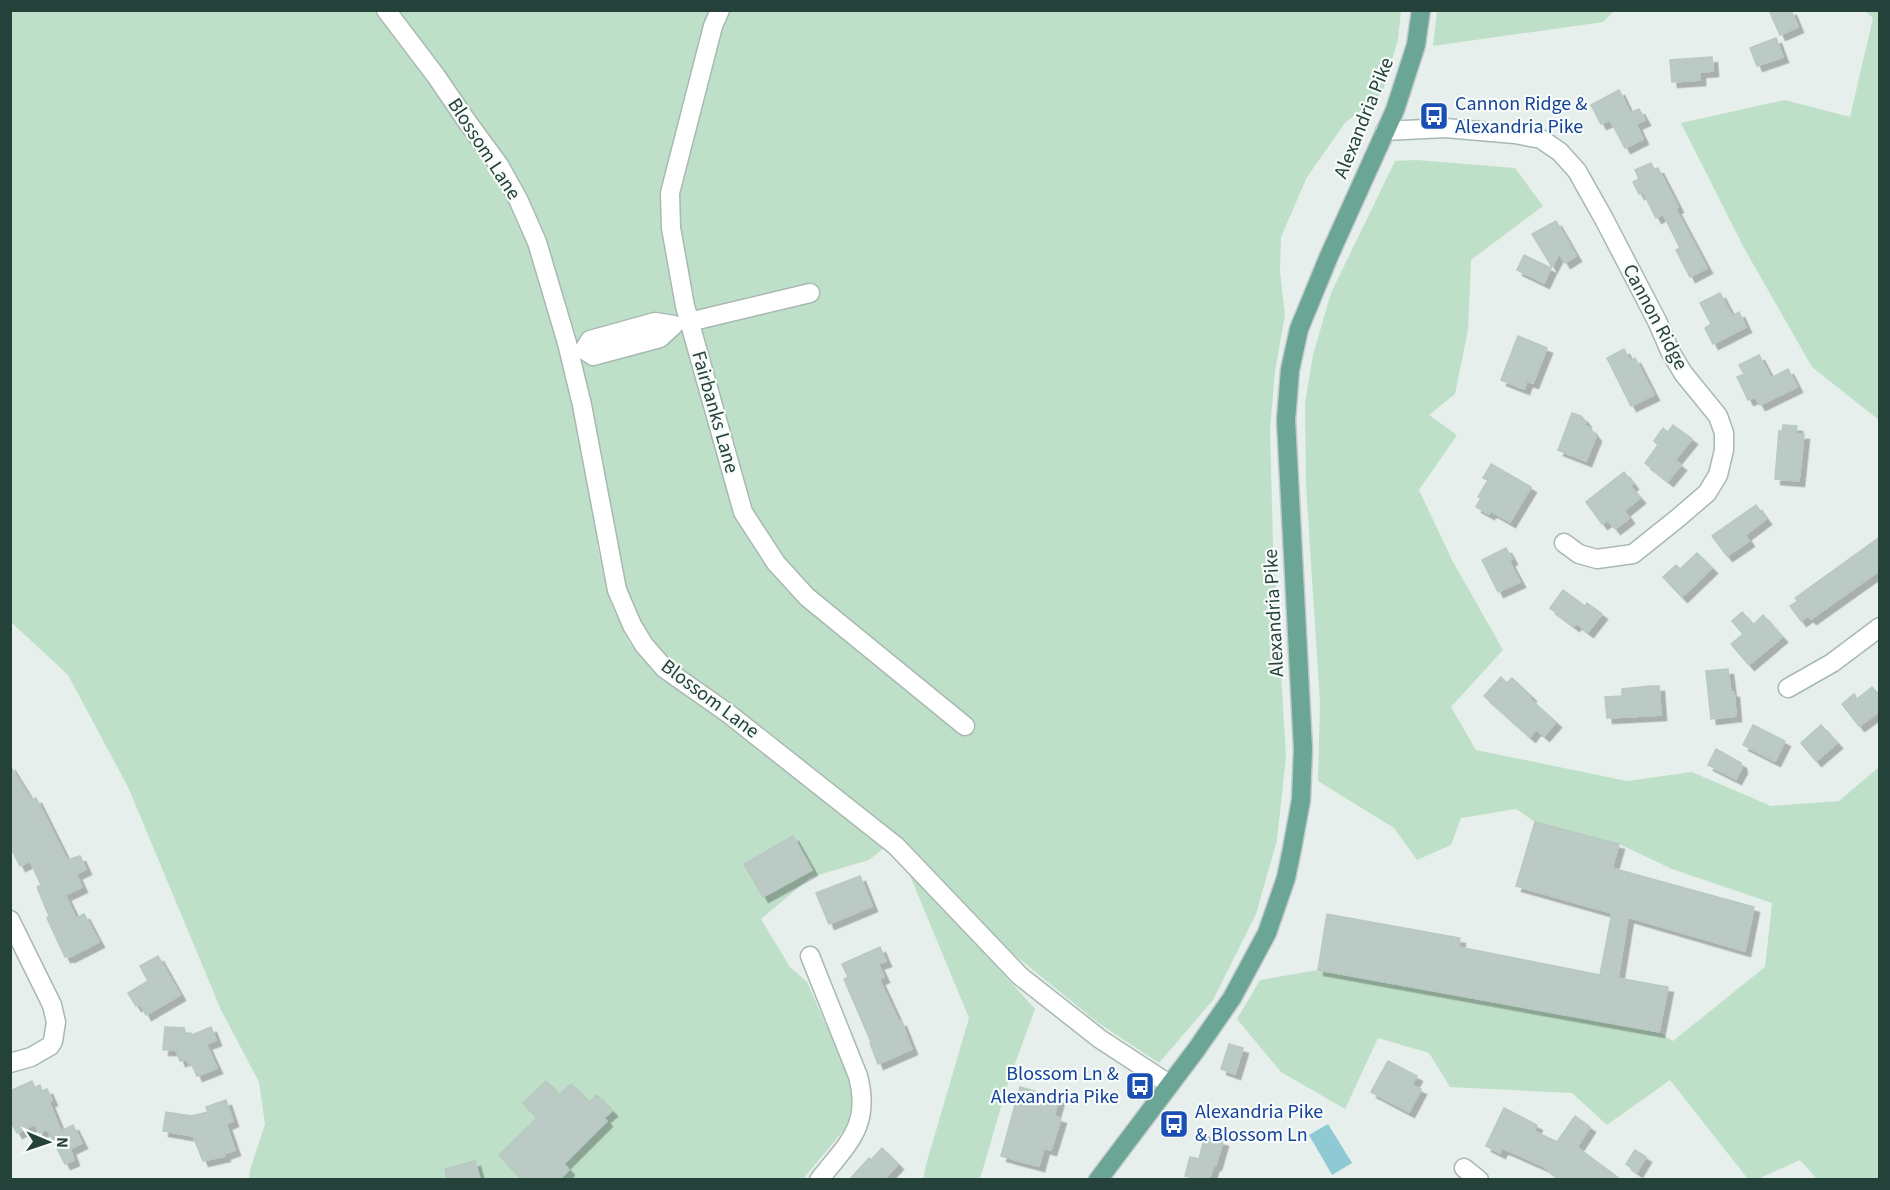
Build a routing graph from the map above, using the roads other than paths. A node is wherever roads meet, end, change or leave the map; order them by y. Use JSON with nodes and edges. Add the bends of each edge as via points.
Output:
{"nodes":[{"id":1,"x":386,"y":10,"type":"edge"},
{"id":2,"x":720,"y":10,"type":"edge"},
{"id":3,"x":1421,"y":10,"type":"edge"},
{"id":4,"x":1385,"y":131,"type":"junction"},
{"id":5,"x":810,"y":293,"type":"dead end"},
{"id":6,"x":689,"y":322,"type":"junction"},
{"id":7,"x":1564,"y":543,"type":"dead end"},
{"id":8,"x":1880,"y":627,"type":"edge"},
{"id":9,"x":1788,"y":688,"type":"dead end"},
{"id":10,"x":965,"y":726,"type":"dead end"},
{"id":11,"x":10,"y":920,"type":"edge"},
{"id":12,"x":810,"y":956,"type":"dead end"},
{"id":13,"x":10,"y":1063,"type":"edge"},
{"id":14,"x":1169,"y":1084,"type":"junction"},
{"id":15,"x":1464,"y":1168,"type":"dead end"},
{"id":16,"x":819,"y":1179,"type":"edge"},
{"id":17,"x":1098,"y":1179,"type":"edge"},
{"id":18,"x":1479,"y":1179,"type":"edge"}],
"edges":[{"from":1,"to":14,"type":"street","name":"Blossom Lane","via":[[499,165],[537,242],[577,384],[617,590],[644,645],[665,669],[896,846],[1020,976],[1100,1039]]},
{"from":2,"to":6,"type":"street","name":"Fairbanks Lane","via":[[670,193],[671,228]]},
{"from":3,"to":4,"type":"main road","name":"Alexandria Pike","via":[[1416,45]]},
{"from":4,"to":7,"type":"street","name":"Cannon Ridge","via":[[1445,128],[1515,134],[1541,140],[1560,152],[1577,171],[1604,219],[1674,358],[1718,416],[1725,450],[1718,476],[1707,493],[1678,518],[1633,554],[1596,559],[1579,554]]},
{"from":4,"to":14,"type":"main road","name":"Alexandria Pike","via":[[1299,329],[1290,370],[1286,420],[1303,749],[1301,800],[1288,869],[1268,933],[1248,970]]},
{"from":5,"to":6,"type":"street"},
{"from":6,"to":10,"type":"street","name":"Fairbanks Lane","via":[[743,512],[776,563],[807,597]]},
{"from":8,"to":9,"type":"street","via":[[1832,663]]},
{"from":11,"to":13,"type":"street","via":[[52,1005],[56,1022],[53,1041],[46,1050]]},
{"from":12,"to":16,"type":"street","via":[[863,1093],[856,1131]]},
{"from":14,"to":17,"type":"main road","name":"Alexandria Pike"},
{"from":15,"to":18,"type":"street"}]}
